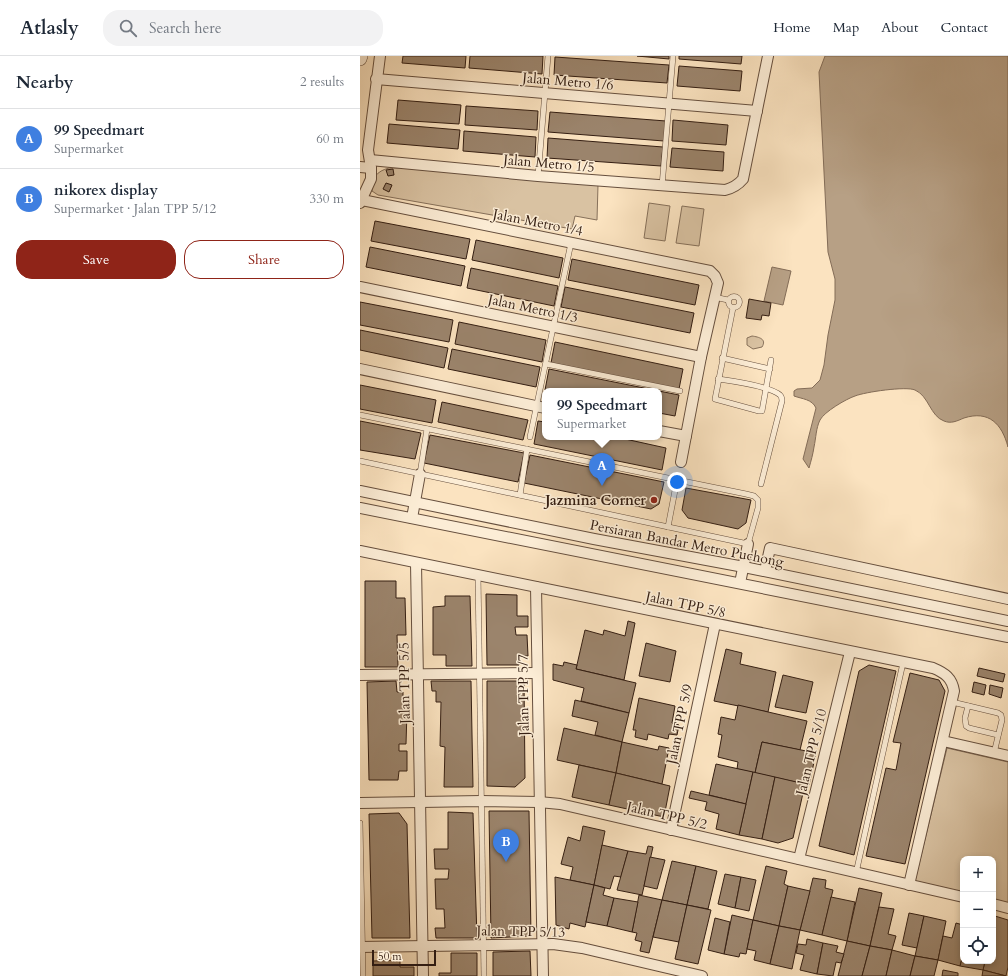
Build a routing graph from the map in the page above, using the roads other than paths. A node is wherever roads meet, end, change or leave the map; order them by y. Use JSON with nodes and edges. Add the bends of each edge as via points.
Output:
{"nodes":[{"id":1,"x":360,"y":56,"type":"edge"},
{"id":2,"x":380,"y":56,"type":"edge"},
{"id":3,"x":548,"y":56,"type":"edge"},
{"id":4,"x":673,"y":56,"type":"edge"},
{"id":5,"x":768,"y":56,"type":"edge"},
{"id":6,"x":360,"y":59,"type":"edge"},
{"id":7,"x":376,"y":79,"type":"junction"},
{"id":8,"x":545,"y":93,"type":"junction"},
{"id":9,"x":669,"y":103,"type":"junction"},
{"id":10,"x":757,"y":111,"type":"junction"},
{"id":11,"x":360,"y":167,"type":"edge"},
{"id":12,"x":371,"y":169,"type":"junction"},
{"id":13,"x":538,"y":176,"type":"junction"},
{"id":14,"x":662,"y":186,"type":"junction"},
{"id":15,"x":364,"y":187,"type":"edge"},
{"id":16,"x":361,"y":201,"type":"edge"},
{"id":17,"x":571,"y":243,"type":"junction"},
{"id":18,"x":360,"y":287,"type":"edge"},
{"id":19,"x":714,"y":297,"type":"junction"},
{"id":20,"x":728,"y":300,"type":"junction"},
{"id":21,"x":733,"y":308,"type":"junction"},
{"id":22,"x":554,"y":327,"type":"junction"},
{"id":23,"x":701,"y":357,"type":"junction"},
{"id":24,"x":722,"y":358,"type":"junction"},
{"id":25,"x":771,"y":360,"type":"dead end"},
{"id":26,"x":546,"y":364,"type":"junction"},
{"id":27,"x":360,"y":369,"type":"edge"},
{"id":28,"x":770,"y":369,"type":"junction"},
{"id":29,"x":718,"y":378,"type":"junction"},
{"id":30,"x":543,"y":388,"type":"edge"},
{"id":31,"x":767,"y":389,"type":"junction"},
{"id":32,"x":680,"y":391,"type":"dead end"},
{"id":33,"x":541,"y":407,"type":"edge"},
{"id":34,"x":360,"y":415,"type":"edge"},
{"id":35,"x":427,"y":429,"type":"junction"},
{"id":36,"x":662,"y":432,"type":"edge"},
{"id":37,"x":686,"y":436,"type":"junction"},
{"id":38,"x":530,"y":437,"type":"dead end"},
{"id":39,"x":527,"y":449,"type":"junction"},
{"id":40,"x":360,"y":461,"type":"edge"},
{"id":41,"x":681,"y":462,"type":"dead end"},
{"id":42,"x":420,"y":474,"type":"junction"},
{"id":43,"x":677,"y":480,"type":"junction"},
{"id":44,"x":761,"y":484,"type":"dead end"},
{"id":45,"x":360,"y":491,"type":"edge"},
{"id":46,"x":520,"y":495,"type":"junction"},
{"id":47,"x":414,"y":502,"type":"junction"},
{"id":48,"x":360,"y":508,"type":"edge"},
{"id":49,"x":412,"y":518,"type":"junction"},
{"id":50,"x":668,"y":527,"type":"junction"},
{"id":51,"x":748,"y":544,"type":"junction"},
{"id":52,"x":360,"y":551,"type":"edge"},
{"id":53,"x":416,"y":563,"type":"junction"},
{"id":54,"x":744,"y":567,"type":"junction"},
{"id":55,"x":765,"y":571,"type":"junction"},
{"id":56,"x":478,"y":575,"type":"junction"},
{"id":57,"x":740,"y":583,"type":"junction"},
{"id":58,"x":536,"y":587,"type":"junction"},
{"id":59,"x":1008,"y":599,"type":"edge"},
{"id":60,"x":1008,"y":621,"type":"edge"},
{"id":61,"x":715,"y":624,"type":"junction"},
{"id":62,"x":1008,"y":638,"type":"edge"},
{"id":63,"x":850,"y":652,"type":"junction"},
{"id":64,"x":903,"y":662,"type":"junction"},
{"id":65,"x":536,"y":673,"type":"junction"},
{"id":66,"x":418,"y":674,"type":"junction"},
{"id":67,"x":479,"y":674,"type":"junction"},
{"id":68,"x":360,"y":675,"type":"edge"},
{"id":69,"x":952,"y":702,"type":"junction"},
{"id":70,"x":968,"y":706,"type":"junction"},
{"id":71,"x":998,"y":735,"type":"junction"},
{"id":72,"x":943,"y":741,"type":"junction"},
{"id":73,"x":994,"y":753,"type":"junction"},
{"id":74,"x":1008,"y":756,"type":"edge"},
{"id":75,"x":420,"y":802,"type":"junction"},
{"id":76,"x":481,"y":802,"type":"junction"},
{"id":77,"x":539,"y":802,"type":"junction"},
{"id":78,"x":360,"y":803,"type":"edge"},
{"id":79,"x":360,"y":822,"type":"edge"},
{"id":80,"x":671,"y":830,"type":"junction"},
{"id":81,"x":799,"y":859,"type":"junction"},
{"id":82,"x":856,"y":873,"type":"junction"},
{"id":83,"x":909,"y":885,"type":"junction"},
{"id":84,"x":960,"y":896,"type":"edge"},
{"id":85,"x":996,"y":905,"type":"edge"},
{"id":86,"x":1008,"y":908,"type":"edge"},
{"id":87,"x":542,"y":943,"type":"junction"},
{"id":88,"x":484,"y":944,"type":"junction"},
{"id":89,"x":423,"y":946,"type":"junction"},
{"id":90,"x":361,"y":947,"type":"edge"},
{"id":91,"x":363,"y":976,"type":"edge"},
{"id":92,"x":423,"y":976,"type":"edge"},
{"id":93,"x":484,"y":976,"type":"edge"},
{"id":94,"x":543,"y":976,"type":"edge"},
{"id":95,"x":702,"y":976,"type":"edge"}],
"edges":[{"from":1,"to":6,"type":"street"},
{"from":2,"to":7,"type":"street"},
{"from":3,"to":8,"type":"lane"},
{"from":4,"to":9,"type":"lane"},
{"from":5,"to":10,"type":"street"},
{"from":7,"to":8,"type":"street","name":"Jalan Metro 1/6"},
{"from":7,"to":12,"type":"street","via":[[368,150]]},
{"from":8,"to":9,"type":"street","name":"Jalan Metro 1/6"},
{"from":8,"to":13,"type":"lane"},
{"from":9,"to":10,"type":"street","name":"Jalan Metro 1/6"},
{"from":9,"to":14,"type":"lane"},
{"from":10,"to":14,"type":"street","name":"Jalan Metro 1/5","via":[[744,179],[738,184],[725,190]]},
{"from":11,"to":12,"type":"street","name":"Jalan Metro 1/5"},
{"from":12,"to":13,"type":"street","name":"Jalan Metro 1/5"},
{"from":12,"to":15,"type":"street"},
{"from":13,"to":14,"type":"street","name":"Jalan Metro 1/5"},
{"from":15,"to":16,"type":"street"},
{"from":16,"to":17,"type":"street","name":"Jalan Metro 1/4"},
{"from":17,"to":19,"type":"street","name":"Jalan Metro 1/4","via":[[710,271],[718,284]]},
{"from":17,"to":22,"type":"lane"},
{"from":18,"to":22,"type":"street","name":"Jalan Metro 1/3"},
{"from":19,"to":20,"type":"lane"},
{"from":19,"to":23,"type":"street"},
{"from":20,"to":21,"type":"lane","via":[[728,305]]},
{"from":20,"to":21,"type":"lane","via":[[733,296],[738,299],[738,306]]},
{"from":21,"to":24,"type":"lane"},
{"from":22,"to":23,"type":"street","name":"Jalan Metro 1/3"},
{"from":22,"to":26,"type":"lane"},
{"from":23,"to":37,"type":"street"},
{"from":24,"to":28,"type":"lane"},
{"from":24,"to":29,"type":"lane"},
{"from":25,"to":28,"type":"lane"},
{"from":26,"to":30,"type":"lane"},
{"from":26,"to":32,"type":"lane"},
{"from":27,"to":33,"type":"street"},
{"from":28,"to":31,"type":"lane"},
{"from":29,"to":31,"type":"lane"},
{"from":29,"to":31,"type":"lane","via":[[715,400],[759,411],[764,408]]},
{"from":31,"to":44,"type":"lane","via":[[780,394],[782,401]]},
{"from":33,"to":38,"type":"lane"},
{"from":34,"to":35,"type":"lane"},
{"from":35,"to":39,"type":"lane"},
{"from":35,"to":42,"type":"lane"},
{"from":36,"to":37,"type":"street"},
{"from":37,"to":41,"type":"street"},
{"from":39,"to":43,"type":"lane"},
{"from":39,"to":46,"type":"lane"},
{"from":40,"to":42,"type":"lane"},
{"from":42,"to":46,"type":"lane"},
{"from":42,"to":47,"type":"street"},
{"from":43,"to":50,"type":"lane"},
{"from":43,"to":51,"type":"lane","via":[[754,496],[758,500],[758,508]]},
{"from":45,"to":47,"type":"street","name":"Persiaran Bandar Metro Puchong"},
{"from":46,"to":50,"type":"lane"},
{"from":47,"to":49,"type":"street"},
{"from":47,"to":54,"type":"street","name":"Persiaran Bandar Metro Puchong"},
{"from":48,"to":49,"type":"street","name":"Persiaran Bandar Metro Puchong"},
{"from":49,"to":57,"type":"street","name":"Persiaran Bandar Metro Puchong"},
{"from":50,"to":51,"type":"lane"},
{"from":51,"to":54,"type":"street"},
{"from":52,"to":53,"type":"street","name":"Jalan TPP 5/8"},
{"from":53,"to":56,"type":"street","name":"Jalan TPP 5/8"},
{"from":53,"to":66,"type":"street","name":"Jalan TPP 5/5"},
{"from":54,"to":55,"type":"street","name":"Persiaran Bandar Metro Puchong"},
{"from":54,"to":57,"type":"street"},
{"from":55,"to":59,"type":"street","via":[[770,548]]},
{"from":55,"to":60,"type":"street","name":"Persiaran Bandar Metro Puchong"},
{"from":56,"to":58,"type":"street","name":"Jalan TPP 5/8"},
{"from":56,"to":67,"type":"lane"},
{"from":57,"to":62,"type":"street","name":"Persiaran Bandar Metro Puchong"},
{"from":58,"to":61,"type":"street","name":"Jalan TPP 5/8"},
{"from":58,"to":65,"type":"street","name":"Jalan TPP 5/7"},
{"from":61,"to":63,"type":"street","name":"Jalan TPP 5/8"},
{"from":61,"to":80,"type":"street","name":"Jalan TPP 5/9"},
{"from":63,"to":64,"type":"street","name":"Jalan TPP 5/8"},
{"from":63,"to":81,"type":"street","name":"Jalan TPP 5/10"},
{"from":64,"to":69,"type":"street","name":"Jalan TPP 5/8","via":[[941,671],[952,682]]},
{"from":64,"to":82,"type":"lane"},
{"from":65,"to":67,"type":"street"},
{"from":65,"to":77,"type":"street","name":"Jalan TPP 5/7"},
{"from":66,"to":67,"type":"street"},
{"from":66,"to":68,"type":"street"},
{"from":66,"to":75,"type":"street","name":"Jalan TPP 5/5"},
{"from":67,"to":76,"type":"lane"},
{"from":69,"to":70,"type":"lane"},
{"from":69,"to":72,"type":"street","name":"Jalan TPP 5/8"},
{"from":70,"to":71,"type":"lane","via":[[966,726]]},
{"from":70,"to":71,"type":"lane","via":[[1001,715]]},
{"from":71,"to":73,"type":"lane"},
{"from":72,"to":73,"type":"street"},
{"from":72,"to":83,"type":"street","name":"Jalan TPP 5/8"},
{"from":73,"to":74,"type":"street"},
{"from":75,"to":76,"type":"street","name":"Jalan TPP 5/2"},
{"from":75,"to":78,"type":"street","name":"Jalan TPP 5/2"},
{"from":75,"to":89,"type":"street","name":"Jalan TPP 5/5"},
{"from":76,"to":77,"type":"street","name":"Jalan TPP 5/2"},
{"from":76,"to":88,"type":"lane"},
{"from":77,"to":80,"type":"street","name":"Jalan TPP 5/2","via":[[570,806]]},
{"from":77,"to":87,"type":"street","name":"Jalan TPP 5/7"},
{"from":79,"to":90,"type":"lane"},
{"from":80,"to":81,"type":"street","name":"Jalan TPP 5/2"},
{"from":81,"to":82,"type":"street","name":"Jalan TPP 5/2"},
{"from":82,"to":83,"type":"street","name":"Jalan TPP 5/2"},
{"from":83,"to":84,"type":"street","name":"Jalan TPP 5/2"},
{"from":85,"to":86,"type":"street"},
{"from":87,"to":88,"type":"street","name":"Jalan TPP 5/13"},
{"from":87,"to":94,"type":"street","name":"Jalan TPP 5/7"},
{"from":87,"to":95,"type":"street","name":"Jalan TPP 5/13","via":[[582,948]]},
{"from":88,"to":89,"type":"street","name":"Jalan TPP 5/13"},
{"from":88,"to":93,"type":"lane"},
{"from":89,"to":90,"type":"street","name":"Jalan TPP 5/13"},
{"from":89,"to":92,"type":"street","name":"Jalan TPP 5/5"},
{"from":90,"to":91,"type":"lane"}]}
